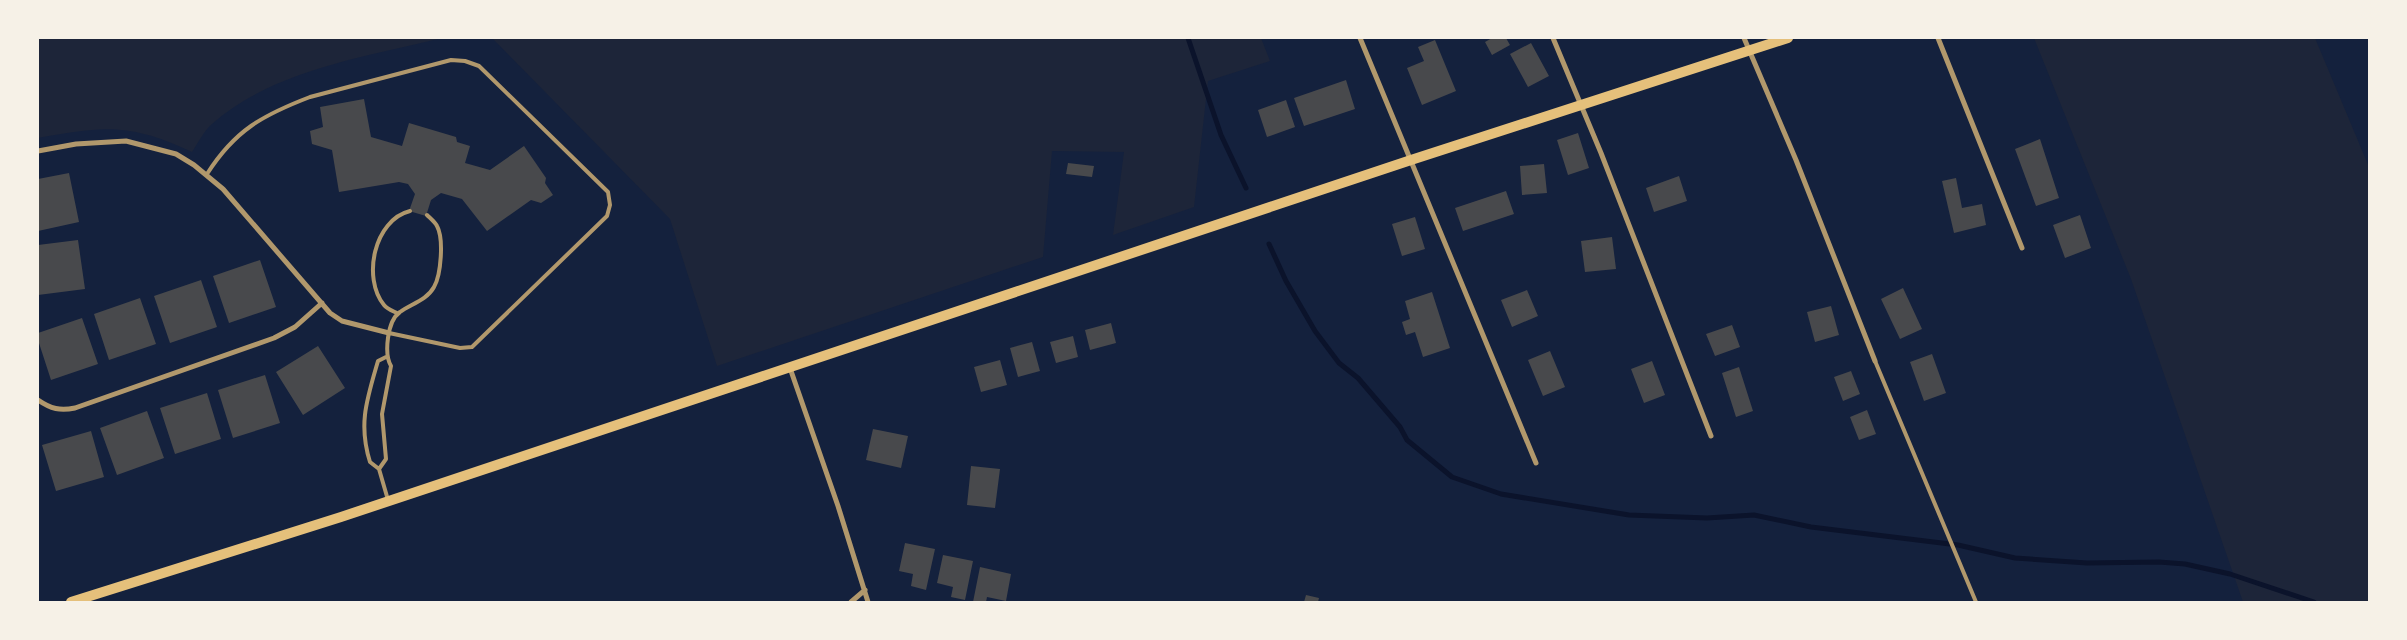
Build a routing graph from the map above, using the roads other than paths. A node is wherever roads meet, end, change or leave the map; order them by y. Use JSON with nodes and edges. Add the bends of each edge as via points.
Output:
{"nodes":[{"id":1,"x":1360,"y":38,"type":"edge"},
{"id":2,"x":1553,"y":38,"type":"edge"},
{"id":3,"x":1744,"y":38,"type":"edge"},
{"id":4,"x":1788,"y":38,"type":"edge"},
{"id":5,"x":1938,"y":38,"type":"edge"},
{"id":6,"x":1750,"y":50,"type":"junction"},
{"id":7,"x":1581,"y":105,"type":"junction"},
{"id":8,"x":38,"y":150,"type":"edge"},
{"id":9,"x":1411,"y":160,"type":"junction"},
{"id":10,"x":207,"y":174,"type":"junction"},
{"id":11,"x":410,"y":211,"type":"dead end"},
{"id":12,"x":427,"y":215,"type":"dead end"},
{"id":13,"x":2022,"y":248,"type":"dead end"},
{"id":14,"x":322,"y":303,"type":"junction"},
{"id":15,"x":397,"y":314,"type":"junction"},
{"id":16,"x":389,"y":333,"type":"junction"},
{"id":17,"x":386,"y":357,"type":"junction"},
{"id":18,"x":1875,"y":361,"type":"joint"},
{"id":19,"x":790,"y":368,"type":"junction"},
{"id":20,"x":38,"y":400,"type":"edge"},
{"id":21,"x":1711,"y":436,"type":"dead end"},
{"id":22,"x":1536,"y":463,"type":"dead end"},
{"id":23,"x":379,"y":469,"type":"junction"},
{"id":24,"x":388,"y":501,"type":"junction"},
{"id":25,"x":865,"y":590,"type":"junction"},
{"id":26,"x":72,"y":602,"type":"edge"},
{"id":27,"x":851,"y":602,"type":"edge"},
{"id":28,"x":868,"y":602,"type":"edge"},
{"id":29,"x":1976,"y":602,"type":"edge"}],
"edges":[{"from":1,"to":9,"type":"street"},
{"from":2,"to":7,"type":"street"},
{"from":3,"to":6,"type":"street"},
{"from":4,"to":6,"type":"main road"},
{"from":5,"to":13,"type":"street"},
{"from":6,"to":7,"type":"main road"},
{"from":6,"to":18,"type":"street"},
{"from":7,"to":9,"type":"main road"},
{"from":7,"to":21,"type":"street"},
{"from":8,"to":10,"type":"street","via":[[126,140],[176,154]]},
{"from":9,"to":19,"type":"main road"},
{"from":9,"to":22,"type":"street"},
{"from":10,"to":14,"type":"street","via":[[230,196]]},
{"from":10,"to":16,"type":"lane","via":[[237,136],[256,120],[310,97],[451,60],[479,66],[608,192],[610,205],[607,216],[472,347],[460,348]]},
{"from":11,"to":15,"type":"lane","via":[[399,214],[388,223],[380,236],[374,265],[374,284],[385,306]]},
{"from":12,"to":15,"type":"lane","via":[[437,226],[440,236],[441,260],[434,287]]},
{"from":14,"to":16,"type":"street","via":[[342,321]]},
{"from":14,"to":20,"type":"street","via":[[295,327],[274,338],[75,408],[61,411]]},
{"from":15,"to":16,"type":"lane"},
{"from":16,"to":17,"type":"lane"},
{"from":17,"to":23,"type":"lane","via":[[391,366],[382,414],[386,459]]},
{"from":17,"to":23,"type":"lane","via":[[378,362],[366,402],[363,426],[370,462]]},
{"from":18,"to":29,"type":"lane"},
{"from":19,"to":24,"type":"main road"},
{"from":19,"to":25,"type":"street"},
{"from":23,"to":24,"type":"lane"},
{"from":24,"to":26,"type":"main road","via":[[156,578]]},
{"from":25,"to":27,"type":"street"},
{"from":25,"to":28,"type":"street"}]}
